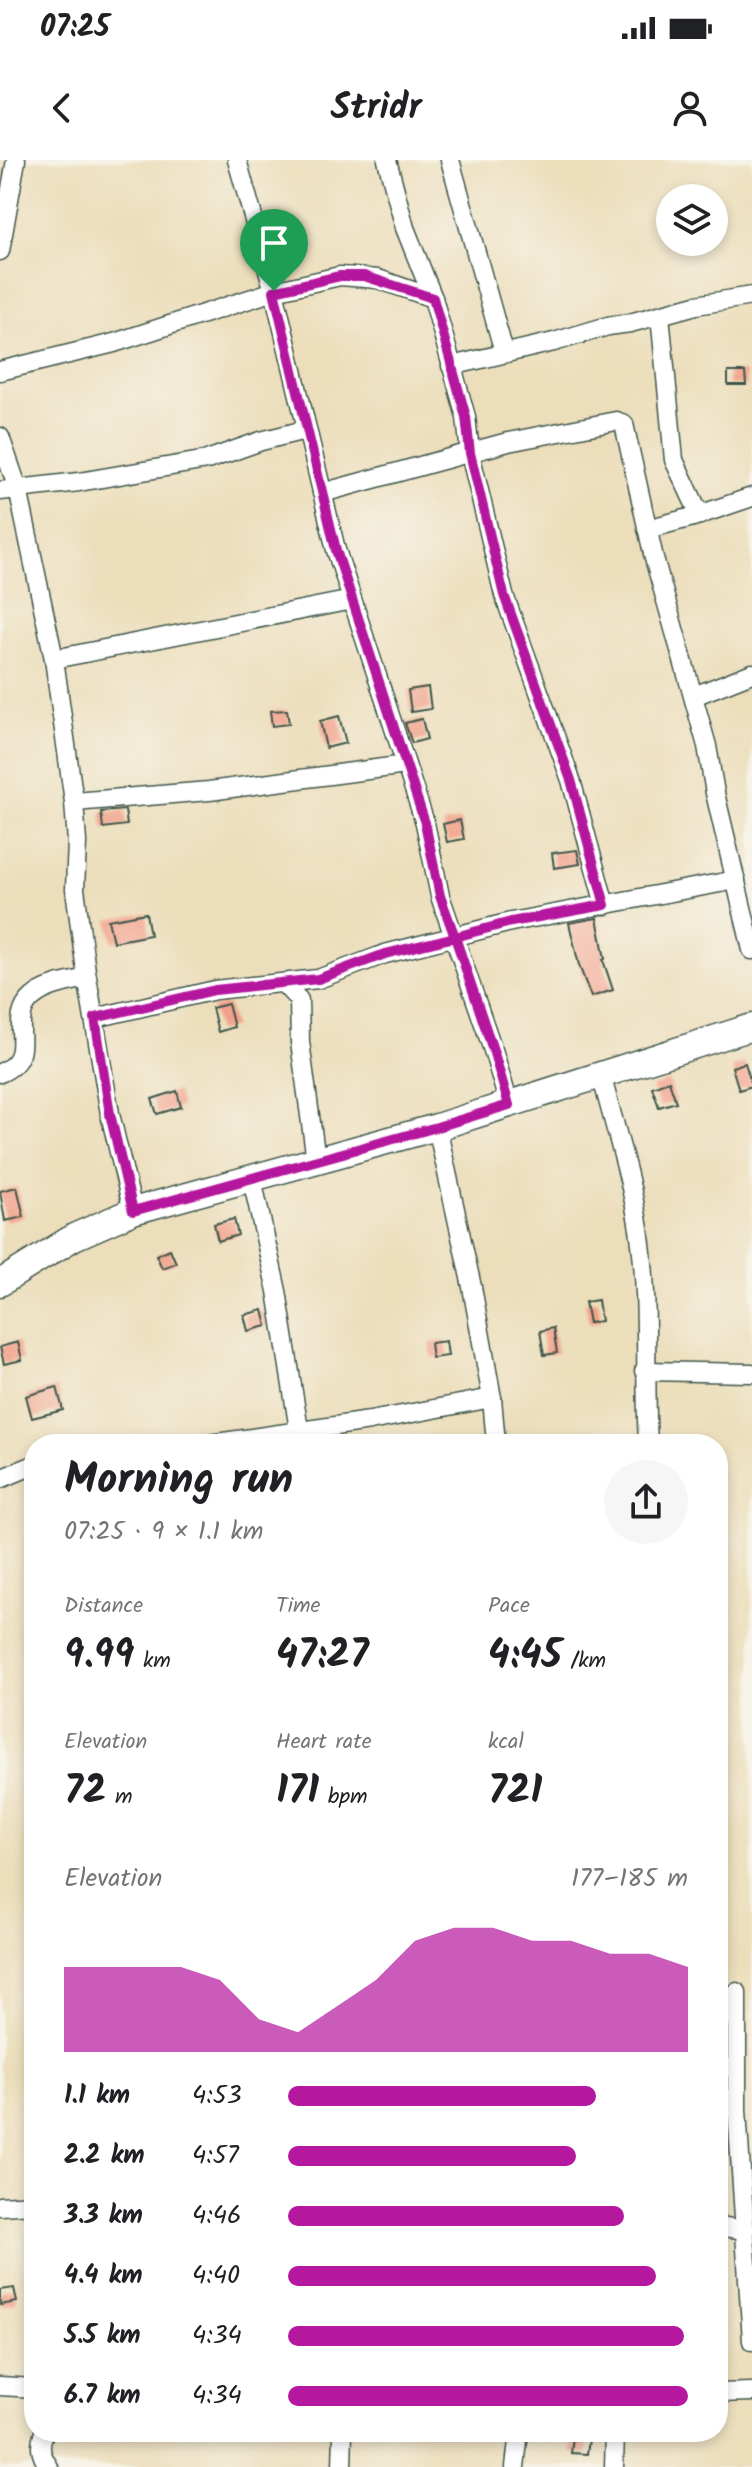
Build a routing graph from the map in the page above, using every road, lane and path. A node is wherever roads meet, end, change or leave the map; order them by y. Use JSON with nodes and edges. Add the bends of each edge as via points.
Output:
{"nodes":[{"id":1,"x":16,"y":160,"type":"edge"},
{"id":2,"x":237,"y":160,"type":"edge"},
{"id":3,"x":387,"y":160,"type":"edge"},
{"id":4,"x":450,"y":160,"type":"edge"},
{"id":5,"x":0,"y":251,"type":"edge"},
{"id":6,"x":274,"y":291,"type":"junction"},
{"id":7,"x":752,"y":296,"type":"edge"},
{"id":8,"x":433,"y":298,"type":"junction"},
{"id":9,"x":660,"y":315,"type":"junction"},
{"id":10,"x":504,"y":352,"type":"junction"},
{"id":11,"x":451,"y":366,"type":"junction"},
{"id":12,"x":0,"y":371,"type":"edge"},
{"id":13,"x":305,"y":430,"type":"junction"},
{"id":14,"x":0,"y":437,"type":"edge"},
{"id":15,"x":470,"y":453,"type":"junction"},
{"id":16,"x":9,"y":490,"type":"edge"},
{"id":17,"x":322,"y":493,"type":"junction"},
{"id":18,"x":752,"y":497,"type":"edge"},
{"id":19,"x":700,"y":515,"type":"junction"},
{"id":20,"x":647,"y":529,"type":"junction"},
{"id":21,"x":352,"y":600,"type":"junction"},
{"id":22,"x":54,"y":659,"type":"junction"},
{"id":23,"x":752,"y":673,"type":"edge"},
{"id":24,"x":694,"y":696,"type":"junction"},
{"id":25,"x":406,"y":765,"type":"junction"},
{"id":26,"x":74,"y":802,"type":"junction"},
{"id":27,"x":736,"y":880,"type":"junction"},
{"id":28,"x":605,"y":905,"type":"junction"},
{"id":29,"x":455,"y":937,"type":"junction"},
{"id":30,"x":752,"y":950,"type":"edge"},
{"id":31,"x":87,"y":978,"type":"junction"},
{"id":32,"x":318,"y":979,"type":"junction"},
{"id":33,"x":283,"y":983,"type":"junction"},
{"id":34,"x":299,"y":1000,"type":"junction"},
{"id":35,"x":95,"y":1018,"type":"junction"},
{"id":36,"x":752,"y":1029,"type":"edge"},
{"id":37,"x":0,"y":1073,"type":"edge"},
{"id":38,"x":601,"y":1074,"type":"junction"},
{"id":39,"x":509,"y":1105,"type":"junction"},
{"id":40,"x":437,"y":1127,"type":"junction"},
{"id":41,"x":316,"y":1160,"type":"junction"},
{"id":42,"x":252,"y":1179,"type":"junction"},
{"id":43,"x":133,"y":1211,"type":"junction"},
{"id":44,"x":0,"y":1283,"type":"edge"},
{"id":45,"x":644,"y":1371,"type":"junction"},
{"id":46,"x":752,"y":1373,"type":"edge"},
{"id":47,"x":492,"y":1398,"type":"junction"},
{"id":48,"x":299,"y":1430,"type":"junction"},
{"id":49,"x":273,"y":1434,"type":"edge"},
{"id":50,"x":495,"y":1434,"type":"edge"},
{"id":51,"x":647,"y":1434,"type":"edge"},
{"id":52,"x":24,"y":1469,"type":"edge"},
{"id":53,"x":0,"y":1479,"type":"edge"},
{"id":54,"x":737,"y":1992,"type":"dead end"},
{"id":55,"x":747,"y":2175,"type":"edge"},
{"id":56,"x":24,"y":2205,"type":"edge"},
{"id":57,"x":0,"y":2206,"type":"edge"},
{"id":58,"x":728,"y":2227,"type":"edge"},
{"id":59,"x":746,"y":2230,"type":"junction"},
{"id":60,"x":752,"y":2341,"type":"edge"},
{"id":61,"x":0,"y":2386,"type":"edge"},
{"id":62,"x":24,"y":2390,"type":"edge"},
{"id":63,"x":752,"y":2392,"type":"edge"},
{"id":64,"x":728,"y":2393,"type":"edge"},
{"id":65,"x":41,"y":2442,"type":"edge"},
{"id":66,"x":343,"y":2442,"type":"edge"},
{"id":67,"x":518,"y":2442,"type":"edge"},
{"id":68,"x":615,"y":2442,"type":"edge"},
{"id":69,"x":49,"y":2467,"type":"edge"},
{"id":70,"x":342,"y":2467,"type":"edge"},
{"id":71,"x":515,"y":2467,"type":"edge"},
{"id":72,"x":614,"y":2467,"type":"edge"}],
"edges":[{"from":1,"to":5,"type":"street"},
{"from":2,"to":6,"type":"street"},
{"from":3,"to":8,"type":"street","via":[[405,228]]},
{"from":4,"to":10,"type":"street"},
{"from":6,"to":8,"type":"street","via":[[364,276]]},
{"from":6,"to":12,"type":"street","via":[[114,343]]},
{"from":6,"to":13,"type":"street"},
{"from":7,"to":9,"type":"street"},
{"from":8,"to":11,"type":"street"},
{"from":9,"to":10,"type":"street"},
{"from":9,"to":19,"type":"street","via":[[674,460]]},
{"from":10,"to":11,"type":"street"},
{"from":11,"to":15,"type":"street"},
{"from":13,"to":16,"type":"street","via":[[207,460]]},
{"from":13,"to":17,"type":"street"},
{"from":14,"to":16,"type":"street"},
{"from":15,"to":17,"type":"street"},
{"from":15,"to":20,"type":"street","via":[[616,421],[624,424]]},
{"from":15,"to":28,"type":"street","via":[[504,595],[571,780]]},
{"from":16,"to":22,"type":"street"},
{"from":17,"to":21,"type":"street"},
{"from":18,"to":19,"type":"street"},
{"from":19,"to":20,"type":"street"},
{"from":20,"to":24,"type":"street"},
{"from":21,"to":22,"type":"street"},
{"from":21,"to":25,"type":"street"},
{"from":22,"to":26,"type":"street"},
{"from":23,"to":24,"type":"street"},
{"from":24,"to":27,"type":"street"},
{"from":25,"to":26,"type":"street","via":[[209,791]]},
{"from":25,"to":29,"type":"street"},
{"from":26,"to":31,"type":"street","via":[[75,889]]},
{"from":27,"to":28,"type":"street"},
{"from":27,"to":30,"type":"street"},
{"from":28,"to":29,"type":"street"},
{"from":29,"to":32,"type":"street","via":[[385,954]]},
{"from":29,"to":39,"type":"street"},
{"from":31,"to":35,"type":"street"},
{"from":31,"to":37,"type":"street","via":[[32,998],[23,1012],[21,1055],[12,1068]]},
{"from":32,"to":33,"type":"street"},
{"from":32,"to":34,"type":"street"},
{"from":33,"to":34,"type":"street"},
{"from":33,"to":35,"type":"street","via":[[215,990]]},
{"from":34,"to":41,"type":"street"},
{"from":35,"to":43,"type":"street"},
{"from":36,"to":38,"type":"street"},
{"from":38,"to":39,"type":"street"},
{"from":38,"to":45,"type":"street","via":[[639,1228],[647,1317]]},
{"from":39,"to":40,"type":"street"},
{"from":40,"to":41,"type":"street"},
{"from":40,"to":47,"type":"street"},
{"from":41,"to":42,"type":"street"},
{"from":42,"to":43,"type":"street"},
{"from":42,"to":48,"type":"street","via":[[280,1305]]},
{"from":43,"to":44,"type":"street","via":[[74,1237]]},
{"from":45,"to":46,"type":"street"},
{"from":45,"to":51,"type":"street"},
{"from":47,"to":48,"type":"street"},
{"from":47,"to":50,"type":"street"},
{"from":48,"to":49,"type":"street"},
{"from":52,"to":53,"type":"street"},
{"from":54,"to":55,"type":"street","via":[[737,2110]]},
{"from":55,"to":59,"type":"street"},
{"from":56,"to":57,"type":"street"},
{"from":58,"to":59,"type":"street"},
{"from":59,"to":60,"type":"street"},
{"from":61,"to":62,"type":"street"},
{"from":63,"to":64,"type":"street"},
{"from":65,"to":69,"type":"street"},
{"from":66,"to":70,"type":"street"},
{"from":67,"to":71,"type":"street"},
{"from":68,"to":72,"type":"street"}]}
